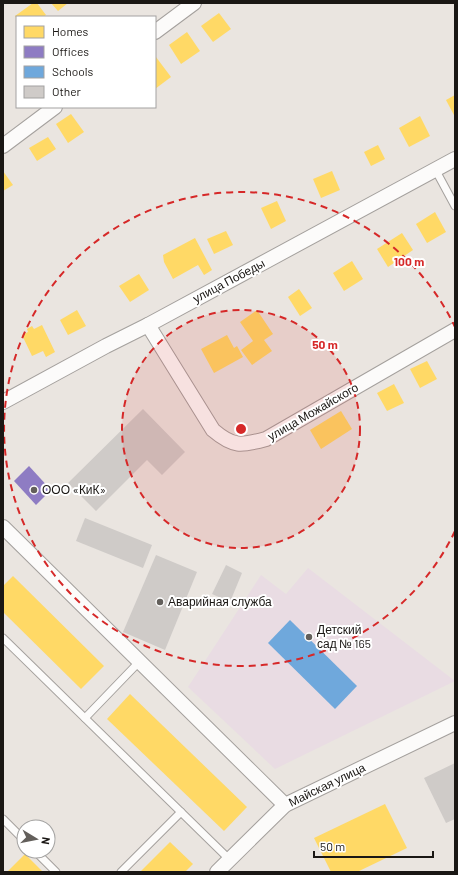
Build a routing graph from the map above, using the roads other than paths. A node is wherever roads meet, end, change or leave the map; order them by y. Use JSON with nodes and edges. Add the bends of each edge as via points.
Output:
{"nodes":[{"id":1,"x":194,"y":3,"type":"edge"},
{"id":2,"x":156,"y":31,"type":"edge"},
{"id":3,"x":54,"y":108,"type":"edge"},
{"id":4,"x":3,"y":146,"type":"edge"},
{"id":5,"x":455,"y":159,"type":"edge"},
{"id":6,"x":435,"y":169,"type":"junction"},
{"id":7,"x":455,"y":206,"type":"edge"},
{"id":8,"x":148,"y":325,"type":"junction"},
{"id":9,"x":455,"y":330,"type":"edge"},
{"id":10,"x":3,"y":402,"type":"edge"},
{"id":11,"x":3,"y":528,"type":"edge"},
{"id":12,"x":3,"y":638,"type":"edge"},
{"id":13,"x":139,"y":662,"type":"junction"},
{"id":14,"x":85,"y":718,"type":"junction"},
{"id":15,"x":455,"y":724,"type":"edge"},
{"id":16,"x":285,"y":805,"type":"junction"},
{"id":17,"x":182,"y":812,"type":"junction"},
{"id":18,"x":3,"y":819,"type":"edge"},
{"id":19,"x":16,"y":832,"type":"edge"},
{"id":20,"x":43,"y":859,"type":"edge"},
{"id":21,"x":230,"y":859,"type":"junction"},
{"id":22,"x":56,"y":872,"type":"edge"},
{"id":23,"x":121,"y":872,"type":"edge"},
{"id":24,"x":217,"y":872,"type":"edge"}],
"edges":[{"from":1,"to":2,"type":"street"},
{"from":3,"to":4,"type":"street"},
{"from":5,"to":6,"type":"street","name":"улица Победы"},
{"from":6,"to":7,"type":"lane"},
{"from":6,"to":8,"type":"street","name":"улица Победы"},
{"from":8,"to":9,"type":"street","name":"улица Можайского","via":[[213,430],[234,444],[249,444],[266,439]]},
{"from":8,"to":10,"type":"street","name":"улица Победы"},
{"from":11,"to":13,"type":"street"},
{"from":12,"to":14,"type":"lane"},
{"from":13,"to":14,"type":"lane"},
{"from":13,"to":16,"type":"street"},
{"from":14,"to":17,"type":"lane"},
{"from":15,"to":16,"type":"street","name":"Майская улица"},
{"from":16,"to":21,"type":"street","name":"Майская улица"},
{"from":17,"to":21,"type":"lane"},
{"from":17,"to":23,"type":"lane"},
{"from":18,"to":19,"type":"lane"},
{"from":20,"to":22,"type":"lane"},
{"from":21,"to":24,"type":"street","name":"Майская улица"}]}
